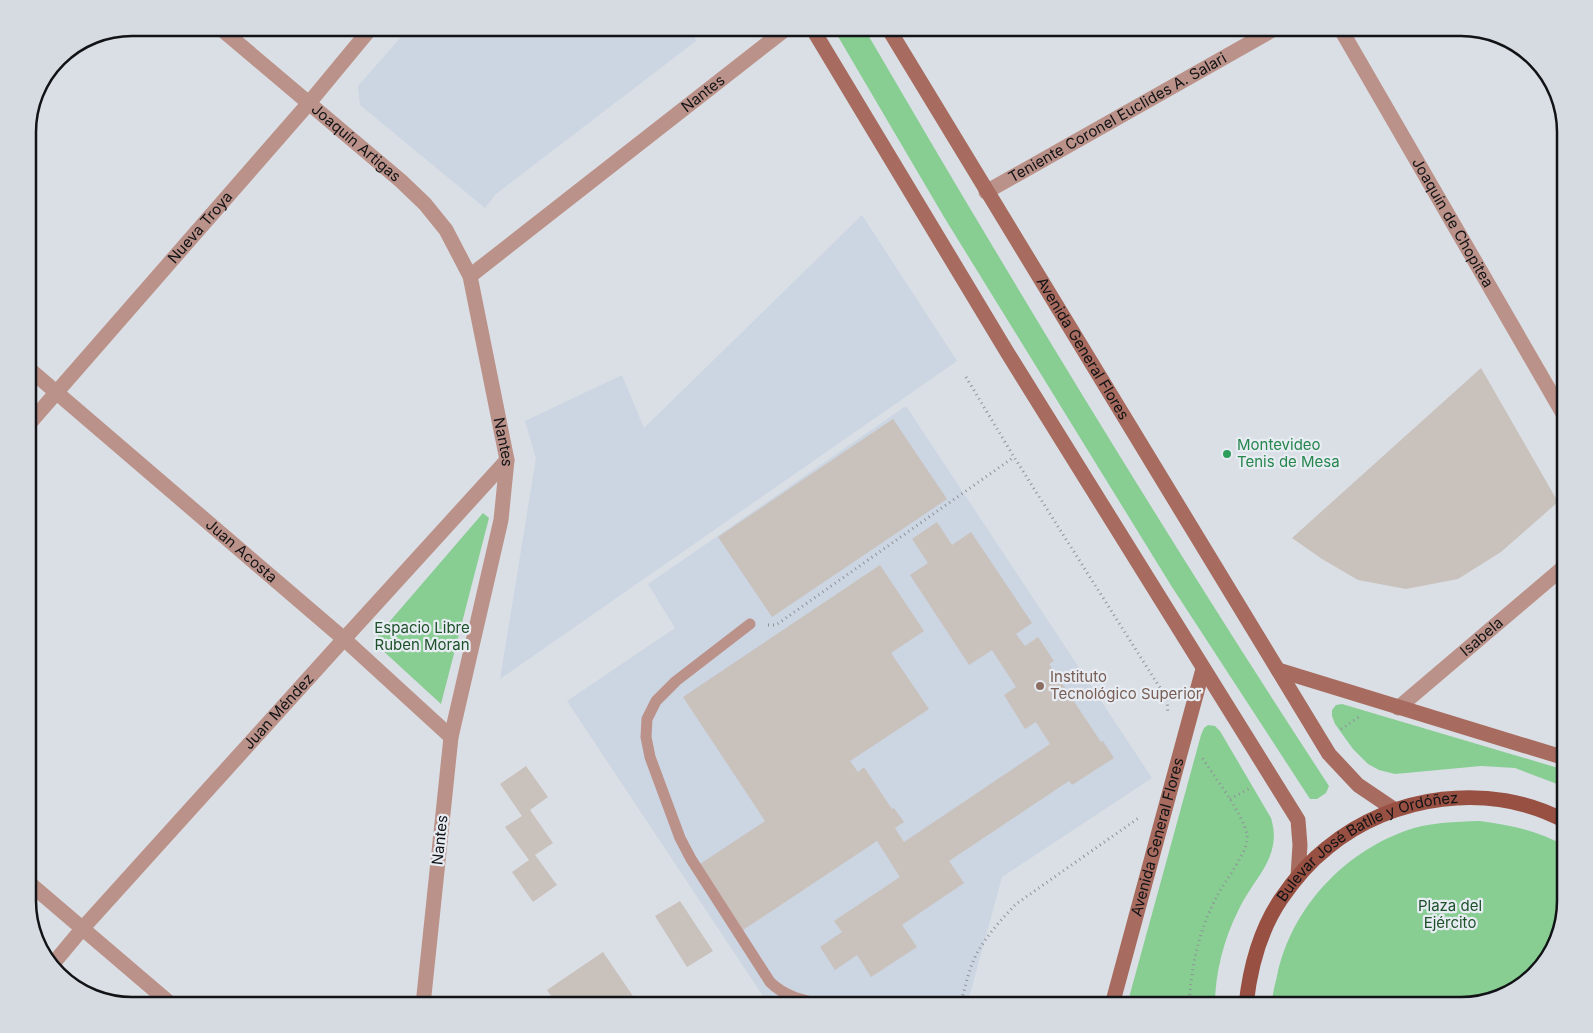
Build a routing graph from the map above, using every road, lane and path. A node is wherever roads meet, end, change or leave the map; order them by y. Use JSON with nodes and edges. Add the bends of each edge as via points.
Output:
{"nodes":[{"id":1,"x":229,"y":36,"type":"edge"},
{"id":2,"x":365,"y":36,"type":"edge"},
{"id":3,"x":777,"y":36,"type":"edge"},
{"id":4,"x":817,"y":36,"type":"edge"},
{"id":5,"x":893,"y":36,"type":"edge"},
{"id":6,"x":1262,"y":36,"type":"edge"},
{"id":7,"x":1345,"y":36,"type":"edge"},
{"id":8,"x":309,"y":103,"type":"junction"},
{"id":9,"x":986,"y":192,"type":"junction"},
{"id":10,"x":470,"y":276,"type":"junction"},
{"id":11,"x":36,"y":375,"type":"edge"},
{"id":12,"x":966,"y":377,"type":"dead end"},
{"id":13,"x":56,"y":393,"type":"junction"},
{"id":14,"x":1557,"y":402,"type":"edge"},
{"id":15,"x":36,"y":416,"type":"edge"},
{"id":16,"x":1014,"y":457,"type":"junction"},
{"id":17,"x":507,"y":460,"type":"junction"},
{"id":18,"x":1557,"y":574,"type":"edge"},
{"id":19,"x":750,"y":624,"type":"joint"},
{"id":20,"x":344,"y":639,"type":"junction"},
{"id":21,"x":1203,"y":669,"type":"junction"},
{"id":22,"x":1278,"y":670,"type":"junction"},
{"id":23,"x":1398,"y":708,"type":"junction"},
{"id":24,"x":1167,"y":722,"type":"dead end"},
{"id":25,"x":1186,"y":733,"type":"junction"},
{"id":26,"x":451,"y":737,"type":"junction"},
{"id":27,"x":1557,"y":755,"type":"edge"},
{"id":28,"x":1252,"y":787,"type":"dead end"},
{"id":29,"x":1230,"y":799,"type":"junction"},
{"id":30,"x":1395,"y":810,"type":"junction"},
{"id":31,"x":1144,"y":815,"type":"dead end"},
{"id":32,"x":1557,"y":817,"type":"edge"},
{"id":33,"x":1298,"y":876,"type":"junction"},
{"id":34,"x":36,"y":889,"type":"edge"},
{"id":35,"x":82,"y":929,"type":"junction"},
{"id":36,"x":56,"y":960,"type":"edge"},
{"id":37,"x":161,"y":997,"type":"edge"},
{"id":38,"x":424,"y":997,"type":"edge"},
{"id":39,"x":791,"y":997,"type":"edge"},
{"id":40,"x":962,"y":997,"type":"edge"},
{"id":41,"x":1114,"y":997,"type":"edge"},
{"id":42,"x":1190,"y":997,"type":"edge"},
{"id":43,"x":1247,"y":997,"type":"edge"}],
"edges":[{"from":1,"to":8,"type":"street","name":"Joaquín Artigas"},
{"from":2,"to":8,"type":"street","name":"Nueva Troya"},
{"from":3,"to":10,"type":"street","name":"Nantes"},
{"from":4,"to":21,"type":"main road"},
{"from":5,"to":9,"type":"main road","name":"Avenida General Flores"},
{"from":6,"to":9,"type":"street","name":"Teniente Coronel Euclides A. Salari"},
{"from":7,"to":14,"type":"street","name":"Joaquín de Chopitea"},
{"from":8,"to":10,"type":"street","name":"Joaquín Artigas","via":[[426,204],[446,230]]},
{"from":8,"to":13,"type":"street","name":"Nueva Troya"},
{"from":9,"to":22,"type":"main road","name":"Avenida General Flores"},
{"from":10,"to":17,"type":"street","name":"Nantes"},
{"from":11,"to":13,"type":"street","name":"Juan Acosta"},
{"from":12,"to":16,"type":"path"},
{"from":13,"to":15,"type":"street","name":"Nueva Troya"},
{"from":13,"to":20,"type":"street","name":"Juan Acosta"},
{"from":16,"to":19,"type":"path","via":[[776,625]]},
{"from":16,"to":24,"type":"path","via":[[1162,691],[1167,701]]},
{"from":17,"to":20,"type":"street","name":"Juan Méndez"},
{"from":17,"to":26,"type":"street","name":"Nantes","via":[[501,520]]},
{"from":18,"to":23,"type":"street","name":"Isabela"},
{"from":19,"to":39,"type":"lane","via":[[676,681],[656,701],[647,719],[646,737],[650,757],[690,859],[770,982]]},
{"from":20,"to":26,"type":"street","name":"Juan Acosta"},
{"from":20,"to":35,"type":"street","name":"Juan Méndez"},
{"from":21,"to":25,"type":"main road","name":"Avenida General Flores"},
{"from":21,"to":33,"type":"main road","via":[[1298,820]]},
{"from":22,"to":23,"type":"main road"},
{"from":22,"to":30,"type":"main road","name":"Avenida General Flores","via":[[1329,754],[1358,785]]},
{"from":23,"to":27,"type":"main road"},
{"from":25,"to":29,"type":"path"},
{"from":25,"to":41,"type":"main road","name":"Avenida General Flores"},
{"from":26,"to":38,"type":"street","name":"Nantes"},
{"from":28,"to":29,"type":"path"},
{"from":29,"to":42,"type":"path","via":[[1248,838],[1204,926],[1195,955]]},
{"from":30,"to":32,"type":"main road","name":"Bulevar José Batlle y Ordóñez","via":[[1452,798],[1493,799],[1525,805]]},
{"from":30,"to":33,"type":"main road","name":"Bulevar José Batlle y Ordóñez","via":[[1359,826],[1326,848]]},
{"from":31,"to":40,"type":"path","via":[[1016,904],[986,938],[975,957]]},
{"from":33,"to":43,"type":"main road","name":"Bulevar José Batlle y Ordóñez","via":[[1266,926],[1255,955]]},
{"from":34,"to":35,"type":"street"},
{"from":35,"to":36,"type":"street","name":"Juan Méndez"},
{"from":35,"to":37,"type":"street"}]}
